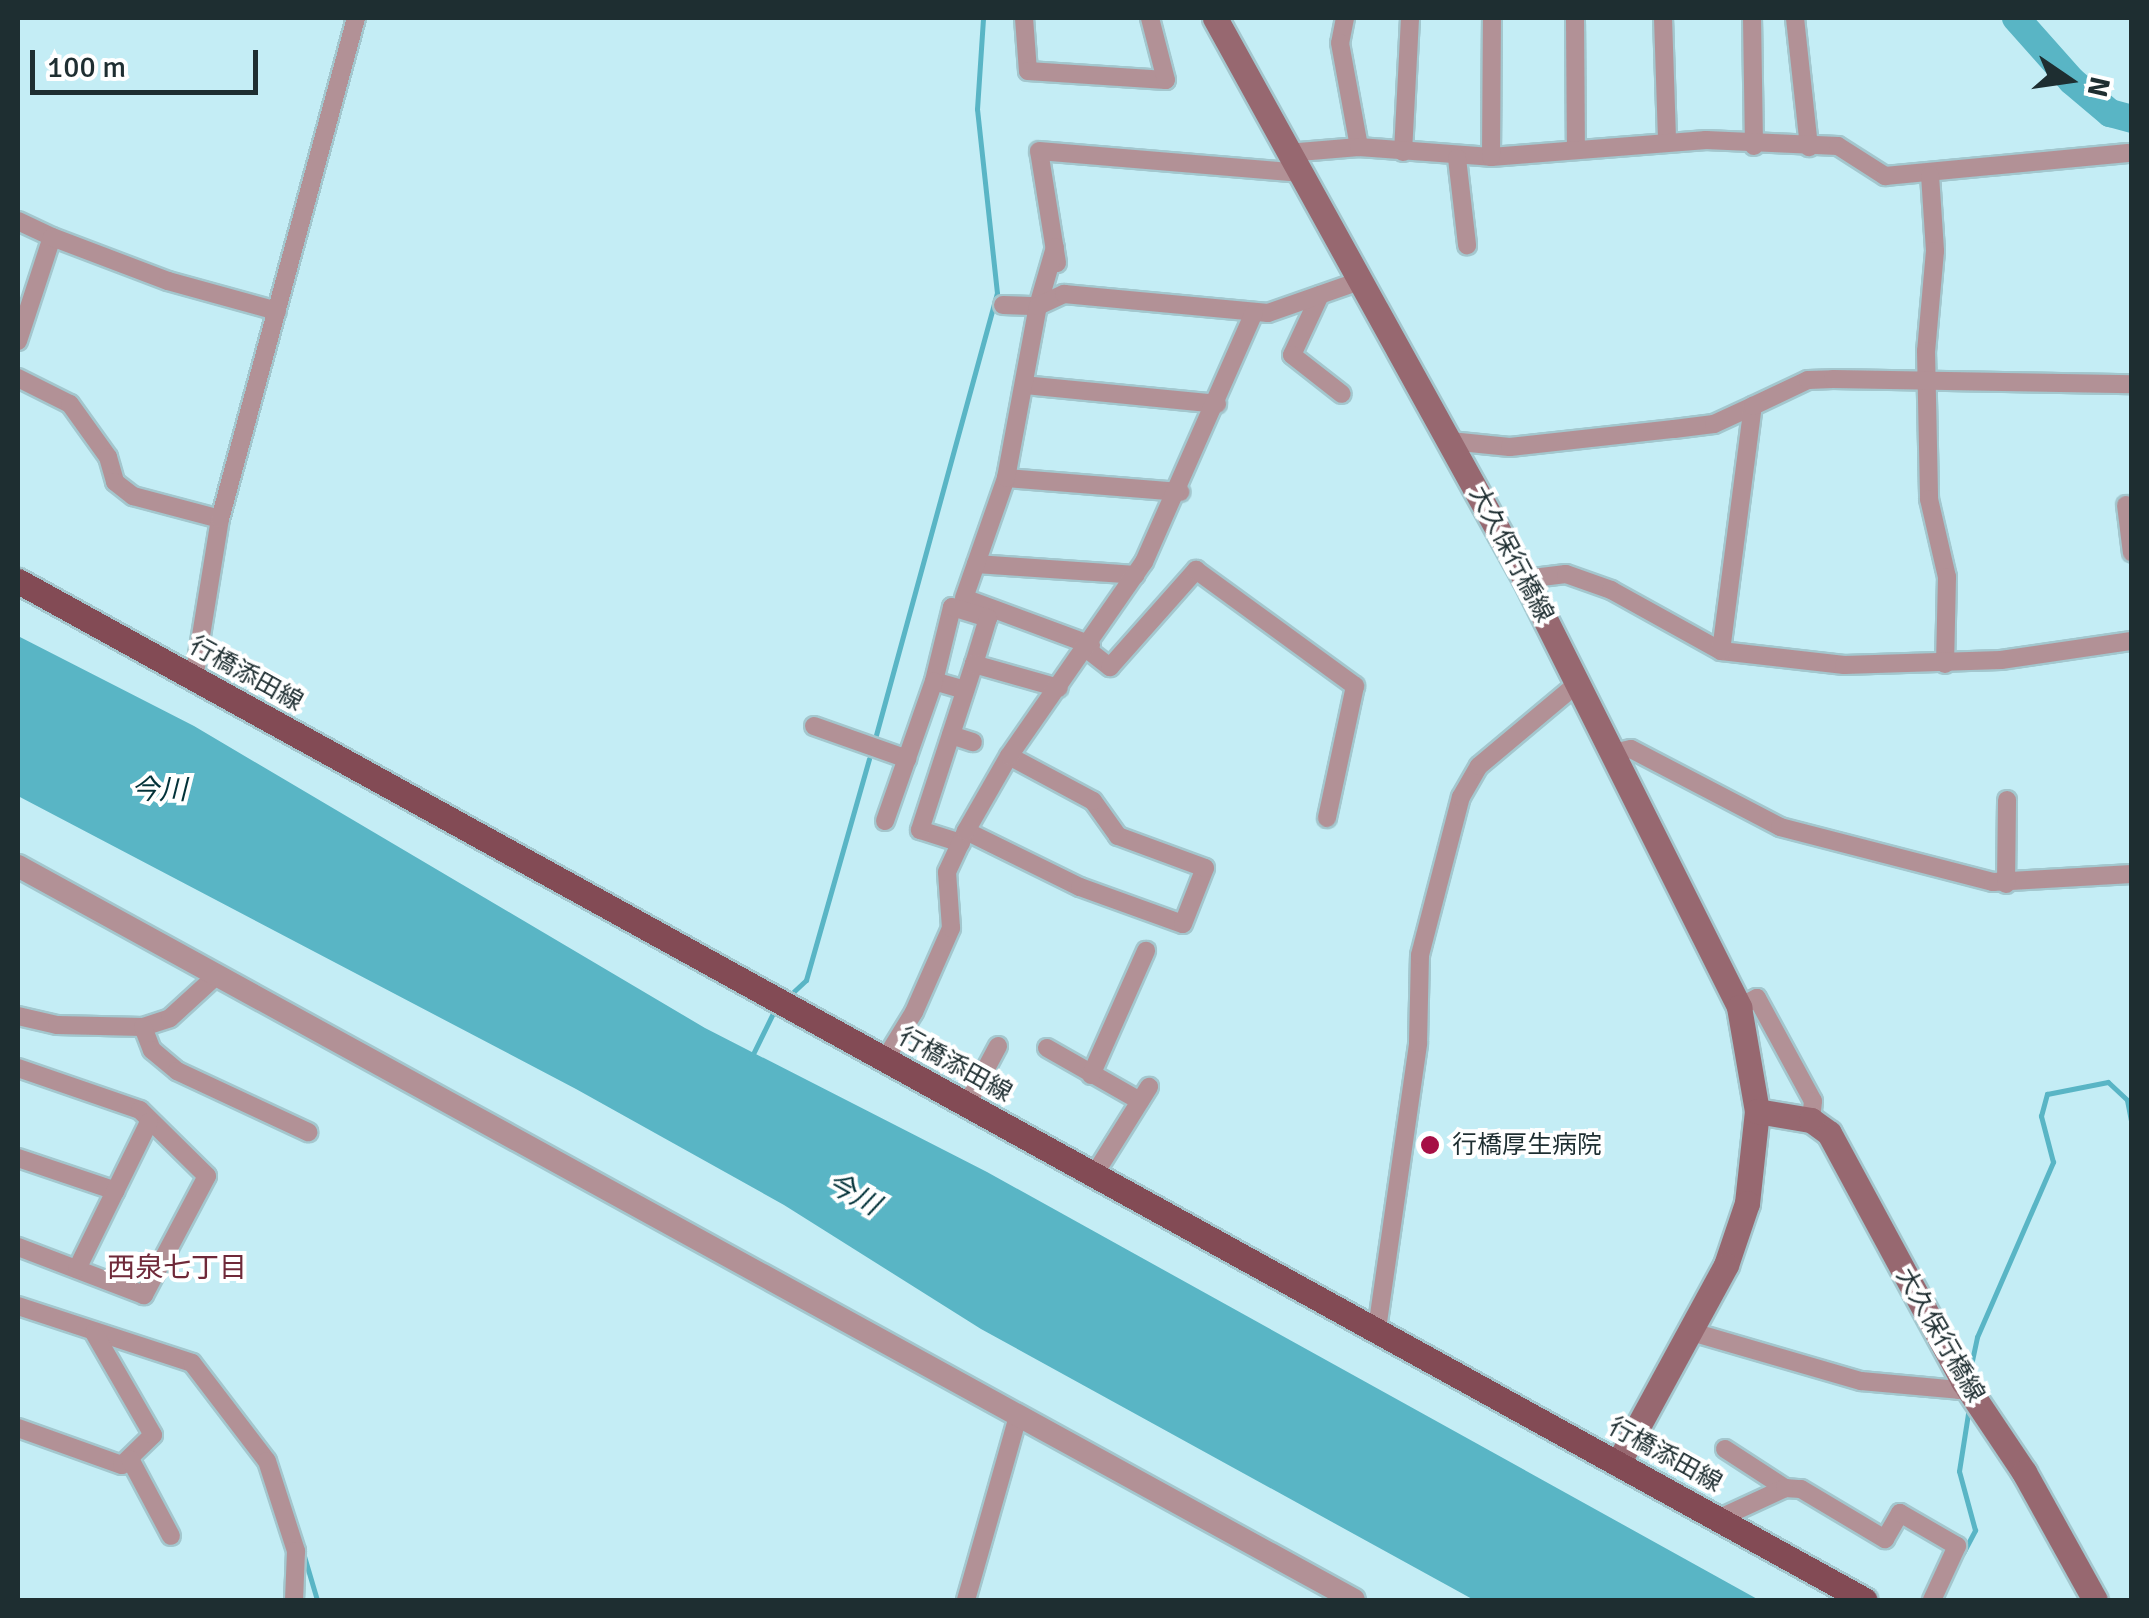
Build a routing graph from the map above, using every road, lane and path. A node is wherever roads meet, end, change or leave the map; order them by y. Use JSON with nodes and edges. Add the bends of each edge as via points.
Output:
{"nodes":[{"id":1,"x":356,"y":18,"type":"edge"},
{"id":2,"x":1024,"y":18,"type":"edge"},
{"id":3,"x":1150,"y":18,"type":"edge"},
{"id":4,"x":1215,"y":18,"type":"edge"},
{"id":5,"x":1345,"y":18,"type":"edge"},
{"id":6,"x":1410,"y":18,"type":"edge"},
{"id":7,"x":1492,"y":18,"type":"edge"},
{"id":8,"x":1575,"y":18,"type":"edge"},
{"id":9,"x":1663,"y":18,"type":"edge"},
{"id":10,"x":1752,"y":18,"type":"edge"},
{"id":11,"x":1795,"y":18,"type":"edge"},
{"id":12,"x":1666,"y":140,"type":"junction"},
{"id":13,"x":1754,"y":146,"type":"junction"},
{"id":14,"x":1359,"y":147,"type":"junction"},
{"id":15,"x":1809,"y":147,"type":"junction"},
{"id":16,"x":1576,"y":150,"type":"junction"},
{"id":17,"x":1402,"y":152,"type":"junction"},
{"id":18,"x":2128,"y":153,"type":"dead end"},
{"id":19,"x":1491,"y":157,"type":"junction"},
{"id":20,"x":1457,"y":158,"type":"junction"},
{"id":21,"x":1293,"y":163,"type":"junction"},
{"id":22,"x":1930,"y":176,"type":"junction"},
{"id":23,"x":18,"y":221,"type":"edge"},
{"id":24,"x":52,"y":238,"type":"junction"},
{"id":25,"x":1466,"y":245,"type":"dead end"},
{"id":26,"x":1362,"y":280,"type":"junction"},
{"id":27,"x":1320,"y":294,"type":"junction"},
{"id":28,"x":1002,"y":305,"type":"dead end"},
{"id":29,"x":1038,"y":306,"type":"junction"},
{"id":30,"x":277,"y":311,"type":"junction"},
{"id":31,"x":1254,"y":313,"type":"junction"},
{"id":32,"x":18,"y":341,"type":"edge"},
{"id":33,"x":18,"y":378,"type":"edge"},
{"id":34,"x":2132,"y":384,"type":"edge"},
{"id":35,"x":1024,"y":385,"type":"junction"},
{"id":36,"x":1926,"y":385,"type":"junction"},
{"id":37,"x":1342,"y":394,"type":"dead end"},
{"id":38,"x":1217,"y":404,"type":"junction"},
{"id":39,"x":1753,"y":406,"type":"junction"},
{"id":40,"x":1450,"y":441,"type":"junction"},
{"id":41,"x":1006,"y":478,"type":"junction"},
{"id":42,"x":1180,"y":492,"type":"junction"},
{"id":43,"x":2126,"y":505,"type":"dead end"},
{"id":44,"x":220,"y":519,"type":"junction"},
{"id":45,"x":2132,"y":553,"type":"edge"},
{"id":46,"x":976,"y":564,"type":"junction"},
{"id":47,"x":1136,"y":574,"type":"junction"},
{"id":48,"x":1525,"y":579,"type":"junction"},
{"id":49,"x":18,"y":581,"type":"edge"},
{"id":50,"x":2132,"y":641,"type":"edge"},
{"id":51,"x":1089,"y":647,"type":"junction"},
{"id":52,"x":1721,"y":652,"type":"junction"},
{"id":53,"x":974,"y":664,"type":"junction"},
{"id":54,"x":1945,"y":664,"type":"junction"},
{"id":55,"x":194,"y":679,"type":"junction"},
{"id":56,"x":934,"y":682,"type":"junction"},
{"id":57,"x":1579,"y":682,"type":"junction"},
{"id":58,"x":1059,"y":688,"type":"junction"},
{"id":59,"x":965,"y":690,"type":"junction"},
{"id":60,"x":814,"y":726,"type":"dead end"},
{"id":61,"x":950,"y":735,"type":"junction"},
{"id":62,"x":973,"y":742,"type":"dead end"},
{"id":63,"x":1613,"y":753,"type":"junction"},
{"id":64,"x":1009,"y":756,"type":"junction"},
{"id":65,"x":907,"y":757,"type":"junction"},
{"id":66,"x":940,"y":766,"type":"junction"},
{"id":67,"x":2006,"y":800,"type":"dead end"},
{"id":68,"x":1326,"y":818,"type":"dead end"},
{"id":69,"x":885,"y":822,"type":"dead end"},
{"id":70,"x":963,"y":837,"type":"junction"},
{"id":71,"x":18,"y":866,"type":"edge"},
{"id":72,"x":2132,"y":874,"type":"edge"},
{"id":73,"x":2006,"y":884,"type":"junction"},
{"id":74,"x":1146,"y":952,"type":"dead end"},
{"id":75,"x":216,"y":976,"type":"junction"},
{"id":76,"x":1739,"y":1007,"type":"junction"},
{"id":77,"x":18,"y":1016,"type":"edge"},
{"id":78,"x":143,"y":1027,"type":"junction"},
{"id":79,"x":998,"y":1046,"type":"dead end"},
{"id":80,"x":1047,"y":1048,"type":"dead end"},
{"id":81,"x":884,"y":1061,"type":"junction"},
{"id":82,"x":18,"y":1068,"type":"edge"},
{"id":83,"x":1091,"y":1075,"type":"junction"},
{"id":84,"x":966,"y":1106,"type":"junction"},
{"id":85,"x":1757,"y":1111,"type":"junction"},
{"id":86,"x":1811,"y":1120,"type":"junction"},
{"id":87,"x":149,"y":1122,"type":"junction"},
{"id":88,"x":308,"y":1132,"type":"dead end"},
{"id":89,"x":18,"y":1158,"type":"edge"},
{"id":90,"x":1094,"y":1175,"type":"junction"},
{"id":91,"x":116,"y":1191,"type":"junction"},
{"id":92,"x":18,"y":1246,"type":"edge"},
{"id":93,"x":77,"y":1269,"type":"junction"},
{"id":94,"x":18,"y":1306,"type":"edge"},
{"id":95,"x":1376,"y":1329,"type":"junction"},
{"id":96,"x":1692,"y":1332,"type":"junction"},
{"id":97,"x":94,"y":1333,"type":"junction"},
{"id":98,"x":1964,"y":1381,"type":"junction"},
{"id":99,"x":1018,"y":1416,"type":"junction"},
{"id":100,"x":18,"y":1428,"type":"edge"},
{"id":101,"x":1725,"y":1449,"type":"dead end"},
{"id":102,"x":130,"y":1459,"type":"junction"},
{"id":103,"x":1618,"y":1464,"type":"junction"},
{"id":104,"x":1786,"y":1488,"type":"junction"},
{"id":105,"x":1718,"y":1518,"type":"junction"},
{"id":106,"x":171,"y":1536,"type":"dead end"},
{"id":107,"x":294,"y":1600,"type":"edge"},
{"id":108,"x":966,"y":1600,"type":"edge"},
{"id":109,"x":1354,"y":1600,"type":"edge"},
{"id":110,"x":1865,"y":1600,"type":"edge"},
{"id":111,"x":1932,"y":1600,"type":"edge"},
{"id":112,"x":2095,"y":1600,"type":"edge"}],
"edges":[{"from":1,"to":30,"type":"street"},
{"from":2,"to":3,"type":"street","via":[[1028,71],[1166,80]]},
{"from":4,"to":21,"type":"main road","name":"大久保行橋線"},
{"from":5,"to":14,"type":"street","via":[[1340,44]]},
{"from":6,"to":17,"type":"street"},
{"from":7,"to":19,"type":"street"},
{"from":8,"to":16,"type":"street"},
{"from":9,"to":12,"type":"street"},
{"from":10,"to":13,"type":"street"},
{"from":11,"to":15,"type":"street"},
{"from":12,"to":13,"type":"street"},
{"from":12,"to":16,"type":"street"},
{"from":13,"to":15,"type":"street"},
{"from":14,"to":17,"type":"street"},
{"from":14,"to":21,"type":"street"},
{"from":15,"to":22,"type":"street","via":[[1838,146],[1885,176]]},
{"from":16,"to":19,"type":"street"},
{"from":17,"to":20,"type":"street"},
{"from":18,"to":22,"type":"street"},
{"from":19,"to":20,"type":"street"},
{"from":20,"to":25,"type":"street"},
{"from":21,"to":26,"type":"main road","name":"大久保行橋線"},
{"from":21,"to":29,"type":"street","via":[[1038,151],[1056,255]]},
{"from":22,"to":36,"type":"street","via":[[1935,252]]},
{"from":23,"to":24,"type":"street"},
{"from":24,"to":30,"type":"street","via":[[168,281]]},
{"from":24,"to":32,"type":"street"},
{"from":26,"to":27,"type":"street"},
{"from":26,"to":40,"type":"main road","name":"大久保行橋線"},
{"from":27,"to":31,"type":"street"},
{"from":27,"to":37,"type":"street","via":[[1292,355]]},
{"from":28,"to":29,"type":"street"},
{"from":29,"to":31,"type":"street","via":[[1064,294]]},
{"from":29,"to":35,"type":"street"},
{"from":30,"to":44,"type":"street"},
{"from":31,"to":38,"type":"street"},
{"from":33,"to":44,"type":"street","via":[[70,404],[108,457],[115,482],[133,496]]},
{"from":34,"to":36,"type":"street"},
{"from":35,"to":38,"type":"street"},
{"from":35,"to":41,"type":"street"},
{"from":36,"to":39,"type":"street","via":[[1808,380]]},
{"from":36,"to":54,"type":"street","via":[[1931,525],[1948,577]]},
{"from":38,"to":42,"type":"street"},
{"from":39,"to":40,"type":"street","via":[[1714,424],[1674,429],[1510,447]]},
{"from":39,"to":52,"type":"street"},
{"from":40,"to":48,"type":"main road","name":"大久保行橋線"},
{"from":41,"to":42,"type":"street"},
{"from":41,"to":46,"type":"street"},
{"from":42,"to":47,"type":"street"},
{"from":43,"to":45,"type":"street"},
{"from":44,"to":55,"type":"street"},
{"from":46,"to":47,"type":"street"},
{"from":46,"to":51,"type":"street","via":[[964,598]]},
{"from":47,"to":51,"type":"street"},
{"from":48,"to":52,"type":"street","via":[[1566,574],[1612,590]]},
{"from":48,"to":57,"type":"main road","name":"大久保行橋線"},
{"from":49,"to":55,"type":"main road","name":"行橋添田線"},
{"from":50,"to":54,"type":"street"},
{"from":51,"to":58,"type":"street"},
{"from":51,"to":68,"type":"street","via":[[1110,667],[1196,570],[1242,602],[1355,686]]},
{"from":52,"to":54,"type":"street","via":[[1844,665]]},
{"from":53,"to":56,"type":"street","via":[[988,618],[952,607]]},
{"from":53,"to":58,"type":"street"},
{"from":53,"to":59,"type":"street"},
{"from":55,"to":81,"type":"main road","name":"行橋添田線"},
{"from":56,"to":59,"type":"street"},
{"from":56,"to":65,"type":"street"},
{"from":57,"to":63,"type":"main road","name":"大久保行橋線"},
{"from":57,"to":95,"type":"street","via":[[1479,766],[1461,797],[1420,955],[1418,1044]]},
{"from":58,"to":64,"type":"street"},
{"from":59,"to":61,"type":"street"},
{"from":60,"to":65,"type":"street"},
{"from":61,"to":62,"type":"street"},
{"from":61,"to":66,"type":"street"},
{"from":63,"to":73,"type":"street","via":[[1632,748],[1780,828]]},
{"from":63,"to":76,"type":"main road","name":"大久保行橋線"},
{"from":64,"to":70,"type":"street"},
{"from":64,"to":70,"type":"street","via":[[1093,802],[1118,836],[1204,868],[1183,924]]},
{"from":65,"to":66,"type":"street"},
{"from":65,"to":69,"type":"street"},
{"from":66,"to":70,"type":"street","via":[[920,830]]},
{"from":67,"to":73,"type":"street"},
{"from":70,"to":81,"type":"street","via":[[947,872],[951,928]]},
{"from":71,"to":75,"type":"street"},
{"from":72,"to":73,"type":"street"},
{"from":74,"to":83,"type":"street"},
{"from":75,"to":78,"type":"street","via":[[170,1018]]},
{"from":75,"to":99,"type":"street"},
{"from":76,"to":85,"type":"main road","name":"大久保行橋線"},
{"from":76,"to":86,"type":"street","via":[[1757,998],[1813,1101]]},
{"from":77,"to":78,"type":"street","via":[[57,1025]]},
{"from":78,"to":88,"type":"street","via":[[152,1050],[177,1071]]},
{"from":79,"to":84,"type":"street"},
{"from":80,"to":83,"type":"street"},
{"from":81,"to":84,"type":"main road","name":"行橋添田線"},
{"from":82,"to":87,"type":"street","via":[[140,1110]]},
{"from":83,"to":90,"type":"street","via":[[1144,1094]]},
{"from":84,"to":90,"type":"main road","name":"行橋添田線"},
{"from":85,"to":86,"type":"main road"},
{"from":85,"to":96,"type":"main road","name":"大久保行橋線","via":[[1756,1156],[1739,1230]]},
{"from":86,"to":98,"type":"main road","name":"大久保行橋線","via":[[1829,1133]]},
{"from":87,"to":91,"type":"street"},
{"from":87,"to":93,"type":"street","via":[[207,1176],[144,1295]]},
{"from":89,"to":91,"type":"street"},
{"from":90,"to":95,"type":"main road","name":"行橋添田線"},
{"from":91,"to":93,"type":"street"},
{"from":92,"to":93,"type":"street"},
{"from":94,"to":97,"type":"street"},
{"from":95,"to":103,"type":"main road","name":"行橋添田線"},
{"from":96,"to":98,"type":"street","via":[[1861,1381],[1958,1390]]},
{"from":96,"to":103,"type":"main road","name":"大久保行橋線"},
{"from":97,"to":102,"type":"street","via":[[153,1435]]},
{"from":97,"to":107,"type":"street","via":[[182,1356],[267,1461],[296,1551]]},
{"from":98,"to":112,"type":"main road","name":"大久保行橋線"},
{"from":99,"to":108,"type":"street"},
{"from":99,"to":109,"type":"street"},
{"from":100,"to":102,"type":"street","via":[[122,1465]]},
{"from":101,"to":104,"type":"street"},
{"from":102,"to":106,"type":"street"},
{"from":103,"to":105,"type":"main road","name":"行橋添田線"},
{"from":104,"to":105,"type":"street"},
{"from":104,"to":111,"type":"street","via":[[1801,1489],[1885,1539],[1900,1513],[1958,1546]]},
{"from":105,"to":110,"type":"main road","name":"行橋添田線"}]}
